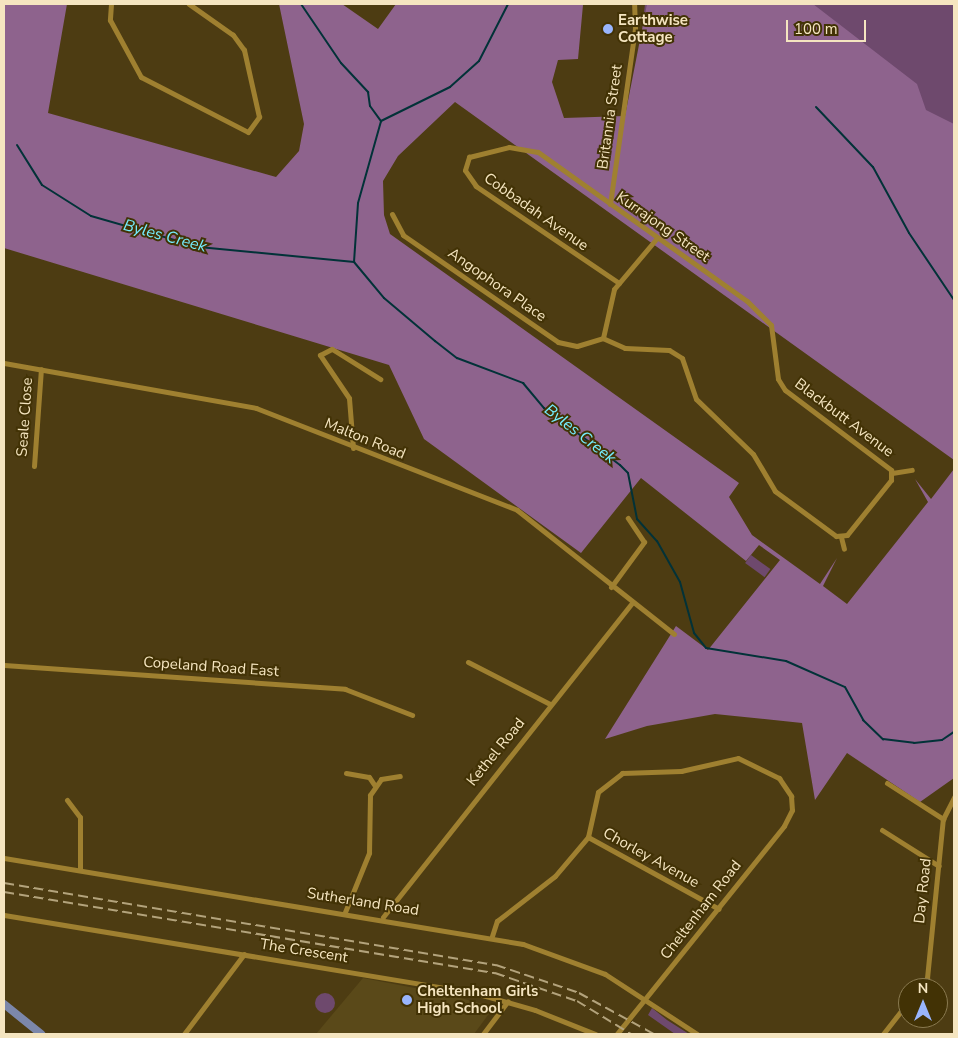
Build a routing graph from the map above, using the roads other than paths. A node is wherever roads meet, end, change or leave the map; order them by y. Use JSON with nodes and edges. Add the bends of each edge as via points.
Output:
{"nodes":[{"id":1,"x":111,"y":4,"type":"edge"},
{"id":2,"x":189,"y":4,"type":"edge"},
{"id":3,"x":634,"y":4,"type":"edge"},
{"id":4,"x":538,"y":152,"type":"joint"},
{"id":5,"x":610,"y":204,"type":"junction"},
{"id":6,"x":392,"y":214,"type":"dead end"},
{"id":7,"x":657,"y":238,"type":"junction"},
{"id":8,"x":618,"y":283,"type":"junction"},
{"id":9,"x":771,"y":325,"type":"joint"},
{"id":10,"x":603,"y":338,"type":"junction"},
{"id":11,"x":4,"y":363,"type":"edge"},
{"id":12,"x":41,"y":370,"type":"junction"},
{"id":13,"x":380,"y":379,"type":"dead end"},
{"id":14,"x":353,"y":448,"type":"junction"},
{"id":15,"x":34,"y":466,"type":"dead end"},
{"id":16,"x":912,"y":470,"type":"dead end"},
{"id":17,"x":892,"y":473,"type":"junction"},
{"id":18,"x":628,"y":518,"type":"dead end"},
{"id":19,"x":842,"y":537,"type":"junction"},
{"id":20,"x":844,"y":549,"type":"dead end"},
{"id":21,"x":611,"y":587,"type":"junction"},
{"id":22,"x":632,"y":603,"type":"junction"},
{"id":23,"x":674,"y":634,"type":"dead end"},
{"id":24,"x":468,"y":662,"type":"dead end"},
{"id":25,"x":4,"y":666,"type":"edge"},
{"id":26,"x":550,"y":704,"type":"junction"},
{"id":27,"x":412,"y":715,"type":"dead end"},
{"id":28,"x":346,"y":773,"type":"dead end"},
{"id":29,"x":400,"y":776,"type":"dead end"},
{"id":30,"x":887,"y":783,"type":"dead end"},
{"id":31,"x":375,"y":786,"type":"junction"},
{"id":32,"x":954,"y":797,"type":"edge"},
{"id":33,"x":66,"y":800,"type":"dead end"},
{"id":34,"x":943,"y":819,"type":"junction"},
{"id":35,"x":882,"y":830,"type":"dead end"},
{"id":36,"x":588,"y":837,"type":"junction"},
{"id":37,"x":4,"y":858,"type":"edge"},
{"id":38,"x":939,"y":866,"type":"junction"},
{"id":39,"x":80,"y":870,"type":"junction"},
{"id":40,"x":719,"y":910,"type":"junction"},
{"id":41,"x":345,"y":912,"type":"junction"},
{"id":42,"x":4,"y":915,"type":"edge"},
{"id":43,"x":383,"y":917,"type":"junction"},
{"id":44,"x":492,"y":936,"type":"junction"},
{"id":45,"x":244,"y":954,"type":"junction"},
{"id":46,"x":927,"y":978,"type":"edge"},
{"id":47,"x":646,"y":998,"type":"junction"},
{"id":48,"x":508,"y":1001,"type":"junction"},
{"id":49,"x":4,"y":1004,"type":"edge"},
{"id":50,"x":898,"y":1015,"type":"edge"},
{"id":51,"x":41,"y":1034,"type":"edge"},
{"id":52,"x":184,"y":1034,"type":"edge"},
{"id":53,"x":482,"y":1034,"type":"edge"},
{"id":54,"x":594,"y":1034,"type":"edge"},
{"id":55,"x":617,"y":1034,"type":"edge"},
{"id":56,"x":697,"y":1034,"type":"edge"},
{"id":57,"x":883,"y":1034,"type":"edge"}],
"edges":[{"from":1,"to":2,"type":"street","via":[[110,20],[141,77],[248,132],[259,118],[244,50],[233,35]]},
{"from":3,"to":5,"type":"street","name":"Britannia Street","via":[[635,29]]},
{"from":4,"to":5,"type":"street","name":"Kurrajong Street"},
{"from":4,"to":8,"type":"street","name":"Cobbadah Avenue","via":[[501,148],[473,155],[465,170],[476,186]]},
{"from":5,"to":7,"type":"street","name":"Kurrajong Street"},
{"from":6,"to":10,"type":"street","name":"Angophora Place","via":[[403,235],[558,342],[577,346]]},
{"from":7,"to":8,"type":"street"},
{"from":7,"to":9,"type":"street","name":"Kurrajong Street","via":[[747,301]]},
{"from":8,"to":10,"type":"street"},
{"from":9,"to":17,"type":"street","name":"Blackbutt Avenue","via":[[776,369],[785,390]]},
{"from":10,"to":19,"type":"street","via":[[625,348],[669,350],[682,358],[696,399],[753,454],[775,491]]},
{"from":11,"to":12,"type":"street","name":"Malton Road"},
{"from":12,"to":14,"type":"street","name":"Malton Road","via":[[256,408]]},
{"from":12,"to":15,"type":"street","name":"Seale Close"},
{"from":13,"to":14,"type":"street","via":[[332,349],[320,355],[349,398]]},
{"from":14,"to":21,"type":"street","name":"Malton Road","via":[[517,510]]},
{"from":16,"to":17,"type":"street","name":"Blackbutt Avenue"},
{"from":17,"to":19,"type":"street","name":"Blackbutt Avenue"},
{"from":18,"to":21,"type":"street","via":[[644,542]]},
{"from":19,"to":20,"type":"street"},
{"from":21,"to":22,"type":"street","name":"Malton Road"},
{"from":22,"to":23,"type":"street","name":"Malton Road"},
{"from":22,"to":26,"type":"street","name":"Kethel Road"},
{"from":24,"to":26,"type":"street"},
{"from":25,"to":27,"type":"street","name":"Copeland Road East","via":[[344,689]]},
{"from":26,"to":43,"type":"street","name":"Kethel Road"},
{"from":28,"to":31,"type":"street","via":[[369,777]]},
{"from":29,"to":31,"type":"street","via":[[383,778]]},
{"from":30,"to":34,"type":"street"},
{"from":31,"to":41,"type":"street","via":[[367,806],[369,853]]},
{"from":32,"to":34,"type":"street","name":"Day Road"},
{"from":33,"to":39,"type":"street","via":[[80,817]]},
{"from":34,"to":38,"type":"street","name":"Day Road"},
{"from":35,"to":38,"type":"street"},
{"from":36,"to":40,"type":"street","name":"Chorley Avenue"},
{"from":36,"to":40,"type":"street","name":"Cheltenham Road","via":[[598,792],[622,773],[681,771],[738,758],[779,778],[791,796],[787,821]]},
{"from":36,"to":44,"type":"street","name":"Chorley Avenue","via":[[555,876],[497,921]]},
{"from":37,"to":39,"type":"street","name":"Sutherland Road"},
{"from":38,"to":46,"type":"street","name":"Day Road"},
{"from":39,"to":41,"type":"street","name":"Sutherland Road"},
{"from":40,"to":47,"type":"street","name":"Cheltenham Road"},
{"from":41,"to":43,"type":"street","name":"Sutherland Road"},
{"from":42,"to":45,"type":"street","name":"The Crescent"},
{"from":43,"to":44,"type":"street","name":"Sutherland Road"},
{"from":44,"to":47,"type":"street","name":"Sutherland Road","via":[[580,963]]},
{"from":45,"to":48,"type":"street","name":"The Crescent"},
{"from":45,"to":52,"type":"street"},
{"from":47,"to":55,"type":"street","name":"Cheltenham Road"},
{"from":47,"to":56,"type":"street","name":"Sutherland Road"},
{"from":48,"to":53,"type":"street"},
{"from":48,"to":54,"type":"street","name":"The Crescent"},
{"from":49,"to":51,"type":"main road"},
{"from":50,"to":57,"type":"street"}]}
